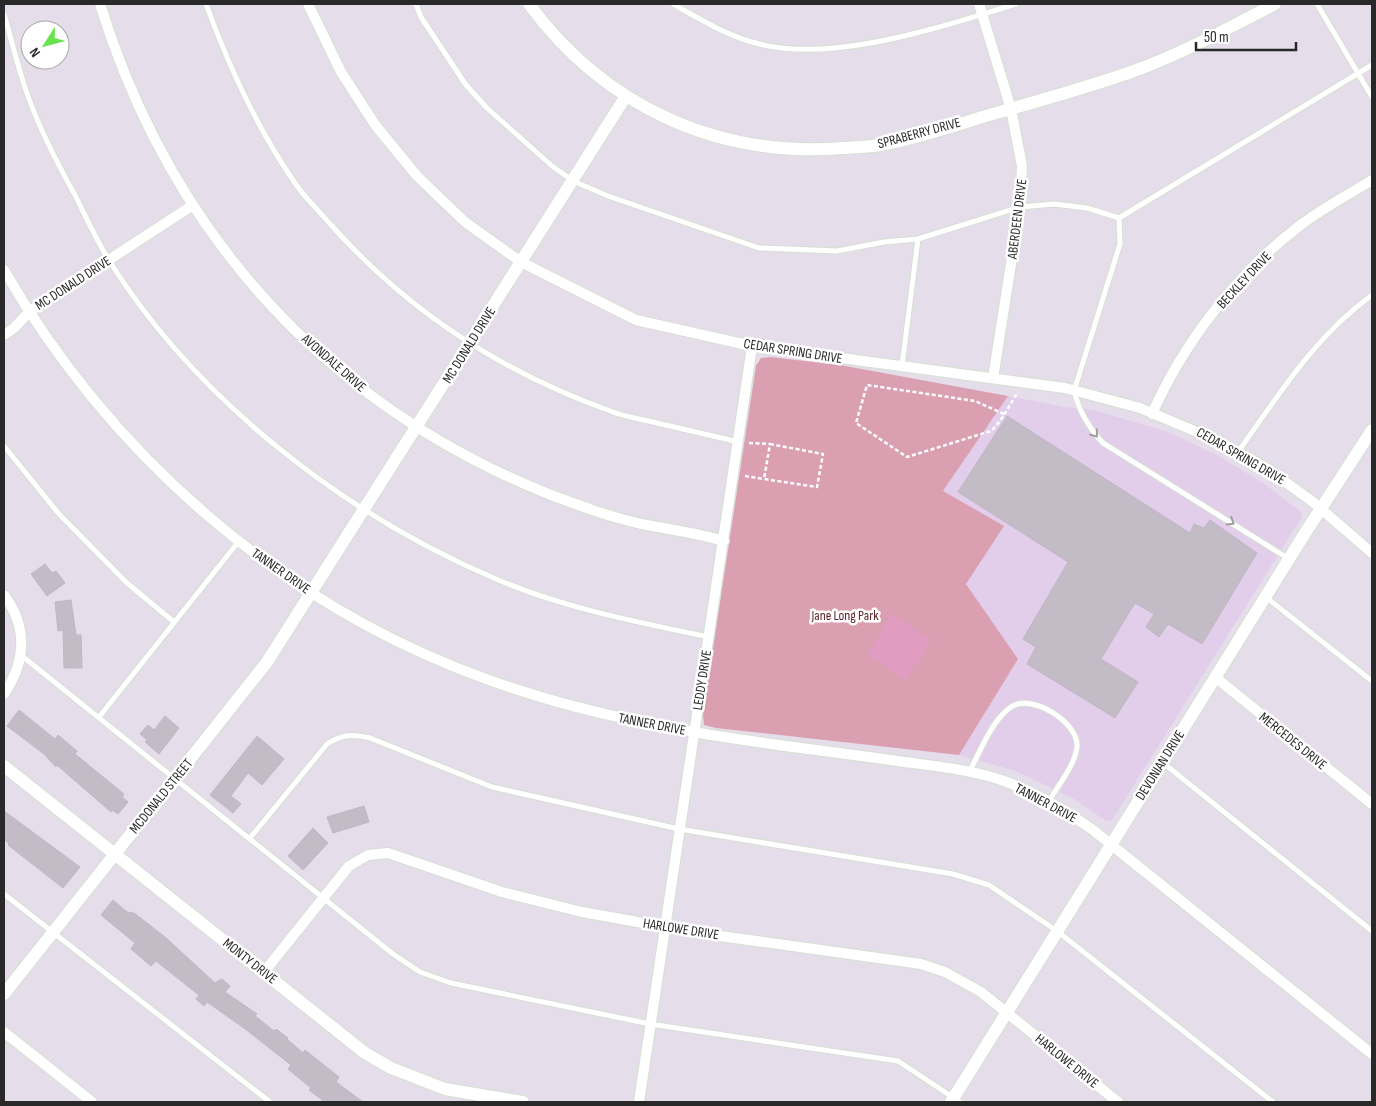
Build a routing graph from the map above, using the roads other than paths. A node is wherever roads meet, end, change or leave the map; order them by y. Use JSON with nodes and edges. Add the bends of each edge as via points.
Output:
{"nodes":[{"id":1,"x":100,"y":4,"type":"edge"},
{"id":2,"x":206,"y":4,"type":"edge"},
{"id":3,"x":308,"y":4,"type":"edge"},
{"id":4,"x":416,"y":4,"type":"edge"},
{"id":5,"x":529,"y":4,"type":"edge"},
{"id":6,"x":673,"y":4,"type":"edge"},
{"id":7,"x":1016,"y":4,"type":"edge"},
{"id":8,"x":1275,"y":4,"type":"edge"},
{"id":9,"x":1317,"y":4,"type":"edge"},
{"id":10,"x":981,"y":9,"type":"edge"},
{"id":11,"x":4,"y":14,"type":"edge"},
{"id":12,"x":1372,"y":65,"type":"edge"},
{"id":13,"x":1358,"y":73,"type":"junction"},
{"id":14,"x":626,"y":96,"type":"junction"},
{"id":15,"x":1372,"y":97,"type":"edge"},
{"id":16,"x":1011,"y":109,"type":"junction"},
{"id":17,"x":573,"y":180,"type":"junction"},
{"id":18,"x":1372,"y":180,"type":"edge"},
{"id":19,"x":193,"y":206,"type":"junction"},
{"id":20,"x":1020,"y":207,"type":"junction"},
{"id":21,"x":1119,"y":218,"type":"junction"},
{"id":22,"x":918,"y":239,"type":"junction"},
{"id":23,"x":109,"y":260,"type":"junction"},
{"id":24,"x":521,"y":262,"type":"junction"},
{"id":25,"x":4,"y":270,"type":"edge"},
{"id":26,"x":1372,"y":295,"type":"edge"},
{"id":27,"x":29,"y":312,"type":"junction"},
{"id":28,"x":4,"y":335,"type":"edge"},
{"id":29,"x":469,"y":344,"type":"junction"},
{"id":30,"x":752,"y":346,"type":"junction"},
{"id":31,"x":902,"y":366,"type":"junction"},
{"id":32,"x":993,"y":378,"type":"junction"},
{"id":33,"x":1074,"y":390,"type":"junction"},
{"id":34,"x":1152,"y":414,"type":"junction"},
{"id":35,"x":417,"y":427,"type":"junction"},
{"id":36,"x":1372,"y":430,"type":"edge"},
{"id":37,"x":739,"y":442,"type":"junction"},
{"id":38,"x":4,"y":446,"type":"edge"},
{"id":39,"x":1238,"y":452,"type":"junction"},
{"id":40,"x":1320,"y":510,"type":"junction"},
{"id":41,"x":364,"y":511,"type":"junction"},
{"id":42,"x":239,"y":541,"type":"junction"},
{"id":43,"x":724,"y":541,"type":"junction"},
{"id":44,"x":1372,"y":553,"type":"edge"},
{"id":45,"x":1289,"y":559,"type":"junction"},
{"id":46,"x":312,"y":593,"type":"junction"},
{"id":47,"x":4,"y":595,"type":"edge"},
{"id":48,"x":1265,"y":596,"type":"junction"},
{"id":49,"x":174,"y":622,"type":"junction"},
{"id":50,"x":709,"y":638,"type":"junction"},
{"id":51,"x":22,"y":656,"type":"junction"},
{"id":52,"x":1215,"y":677,"type":"junction"},
{"id":53,"x":1372,"y":681,"type":"edge"},
{"id":54,"x":4,"y":694,"type":"edge"},
{"id":55,"x":98,"y":717,"type":"junction"},
{"id":56,"x":694,"y":732,"type":"junction"},
{"id":57,"x":1162,"y":762,"type":"junction"},
{"id":58,"x":4,"y":766,"type":"edge"},
{"id":59,"x":969,"y":772,"type":"junction"},
{"id":60,"x":175,"y":778,"type":"junction"},
{"id":61,"x":1049,"y":801,"type":"junction"},
{"id":62,"x":1372,"y":804,"type":"edge"},
{"id":63,"x":679,"y":829,"type":"junction"},
{"id":64,"x":250,"y":838,"type":"junction"},
{"id":65,"x":1110,"y":844,"type":"junction"},
{"id":66,"x":115,"y":853,"type":"junction"},
{"id":67,"x":4,"y":894,"type":"edge"},
{"id":68,"x":324,"y":897,"type":"junction"},
{"id":69,"x":664,"y":927,"type":"junction"},
{"id":70,"x":1057,"y":931,"type":"junction"},
{"id":71,"x":1372,"y":931,"type":"edge"},
{"id":72,"x":52,"y":933,"type":"junction"},
{"id":73,"x":264,"y":972,"type":"junction"},
{"id":74,"x":4,"y":994,"type":"edge"},
{"id":75,"x":1006,"y":1013,"type":"junction"},
{"id":76,"x":650,"y":1024,"type":"junction"},
{"id":77,"x":4,"y":1032,"type":"edge"},
{"id":78,"x":1372,"y":1054,"type":"edge"},
{"id":79,"x":955,"y":1101,"type":"edge"},
{"id":80,"x":92,"y":1102,"type":"edge"},
{"id":81,"x":270,"y":1102,"type":"edge"},
{"id":82,"x":523,"y":1102,"type":"edge"},
{"id":83,"x":639,"y":1102,"type":"edge"},
{"id":84,"x":1118,"y":1102,"type":"edge"},
{"id":85,"x":1273,"y":1102,"type":"edge"}],
"edges":[{"from":1,"to":19,"type":"street","name":"AVONDALE DRIVE","via":[[143,118]]},
{"from":2,"to":29,"type":"lane","via":[[226,58],[256,121],[296,185],[357,254],[402,295]]},
{"from":3,"to":24,"type":"street","name":"CEDAR SPRING DRIVE","via":[[341,72],[376,126],[417,176],[465,222]]},
{"from":4,"to":17,"type":"lane","via":[[421,17],[466,85],[552,166]]},
{"from":5,"to":14,"type":"street","name":"SPRABERRY DRIVE","via":[[585,66]]},
{"from":6,"to":10,"type":"lane","via":[[752,42],[788,49],[835,49],[922,31]]},
{"from":7,"to":10,"type":"lane"},
{"from":8,"to":16,"type":"street","name":"SPRABERRY DRIVE","via":[[1202,42],[1134,71]]},
{"from":9,"to":13,"type":"lane"},
{"from":10,"to":16,"type":"street","name":"ABERDEEN DRIVE"},
{"from":11,"to":23,"type":"lane","via":[[34,112]]},
{"from":12,"to":13,"type":"lane"},
{"from":13,"to":15,"type":"lane"},
{"from":13,"to":21,"type":"lane"},
{"from":14,"to":16,"type":"street","name":"SPRABERRY DRIVE","via":[[672,120],[720,138],[749,146],[807,151],[880,145]]},
{"from":14,"to":17,"type":"street","name":"MC DONALD DRIVE"},
{"from":16,"to":20,"type":"street","name":"ABERDEEN DRIVE","via":[[1022,166]]},
{"from":17,"to":22,"type":"lane","via":[[608,196],[759,248],[837,251]]},
{"from":17,"to":24,"type":"street","name":"MC DONALD DRIVE"},
{"from":18,"to":34,"type":"street","name":"BECKLEY DRIVE","via":[[1299,226],[1239,282],[1178,362]]},
{"from":19,"to":23,"type":"street","name":"MC DONALD DRIVE"},
{"from":19,"to":35,"type":"street","name":"AVONDALE DRIVE","via":[[247,279],[292,327],[341,372]]},
{"from":20,"to":21,"type":"lane","via":[[1054,204],[1087,208]]},
{"from":20,"to":22,"type":"lane"},
{"from":20,"to":32,"type":"street","name":"ABERDEEN DRIVE"},
{"from":21,"to":33,"type":"lane","via":[[1120,244]]},
{"from":22,"to":31,"type":"lane"},
{"from":23,"to":27,"type":"street","name":"MC DONALD DRIVE"},
{"from":23,"to":41,"type":"lane","via":[[132,294],[213,388],[275,445]]},
{"from":24,"to":29,"type":"street","name":"MC DONALD DRIVE"},
{"from":24,"to":30,"type":"street","name":"CEDAR SPRING DRIVE","via":[[636,320]]},
{"from":25,"to":27,"type":"street","name":"TANNER DRIVE"},
{"from":26,"to":39,"type":"lane","via":[[1311,350]]},
{"from":27,"to":28,"type":"street","name":"MC DONALD DRIVE"},
{"from":27,"to":42,"type":"street","name":"TANNER DRIVE","via":[[61,360],[112,423],[182,493]]},
{"from":29,"to":35,"type":"street","name":"MC DONALD DRIVE"},
{"from":29,"to":37,"type":"lane","via":[[542,382],[615,413]]},
{"from":30,"to":31,"type":"street","name":"CEDAR SPRING DRIVE"},
{"from":30,"to":37,"type":"street","name":"LEDDY DRIVE"},
{"from":31,"to":32,"type":"street","name":"CEDAR SPRING DRIVE"},
{"from":32,"to":33,"type":"street","name":"CEDAR SPRING DRIVE"},
{"from":33,"to":34,"type":"street","name":"CEDAR SPRING DRIVE"},
{"from":33,"to":45,"type":"lane","one_way":true,"via":[[1091,431],[1103,443]]},
{"from":34,"to":39,"type":"street","name":"CEDAR SPRING DRIVE","via":[[1190,427]]},
{"from":35,"to":41,"type":"street","name":"MC DONALD DRIVE"},
{"from":35,"to":43,"type":"street","name":"AVONDALE DRIVE","via":[[479,463],[551,495],[639,522]]},
{"from":36,"to":40,"type":"street","name":"DEVONIAN DRIVE"},
{"from":37,"to":43,"type":"street","name":"LEDDY DRIVE"},
{"from":38,"to":49,"type":"lane","via":[[59,514],[128,583]]},
{"from":39,"to":40,"type":"street","name":"CEDAR SPRING DRIVE","via":[[1290,485]]},
{"from":40,"to":44,"type":"street","name":"CEDAR SPRING DRIVE"},
{"from":40,"to":45,"type":"street","name":"DEVONIAN DRIVE"},
{"from":41,"to":46,"type":"street","name":"MC DONALD DRIVE"},
{"from":41,"to":50,"type":"lane","via":[[420,544],[497,580],[579,609]]},
{"from":42,"to":46,"type":"street","name":"TANNER DRIVE"},
{"from":42,"to":49,"type":"lane"},
{"from":43,"to":50,"type":"street","name":"LEDDY DRIVE"},
{"from":45,"to":48,"type":"street","name":"DEVONIAN DRIVE"},
{"from":46,"to":56,"type":"street","name":"TANNER DRIVE","via":[[377,630],[490,681],[599,713]]},
{"from":46,"to":60,"type":"street","name":"MCDONALD STREET","via":[[267,662]]},
{"from":47,"to":51,"type":"street","via":[[18,619]]},
{"from":48,"to":52,"type":"street","name":"DEVONIAN DRIVE"},
{"from":48,"to":53,"type":"lane"},
{"from":49,"to":55,"type":"lane"},
{"from":50,"to":56,"type":"street","name":"LEDDY DRIVE"},
{"from":51,"to":54,"type":"street","via":[[16,676]]},
{"from":51,"to":55,"type":"lane"},
{"from":52,"to":57,"type":"street","name":"DEVONIAN DRIVE"},
{"from":52,"to":62,"type":"street","name":"MERCEDES DRIVE"},
{"from":55,"to":60,"type":"lane"},
{"from":56,"to":59,"type":"street","name":"TANNER DRIVE"},
{"from":56,"to":63,"type":"street","name":"LEDDY DRIVE"},
{"from":57,"to":65,"type":"street","name":"DEVONIAN DRIVE"},
{"from":57,"to":71,"type":"lane"},
{"from":58,"to":66,"type":"street","name":"MONTY DRIVE"},
{"from":59,"to":61,"type":"street","name":"TANNER DRIVE","via":[[1015,785]]},
{"from":59,"to":61,"type":"lane","via":[[1000,717],[1012,706],[1024,702],[1037,705],[1070,725],[1077,747]]},
{"from":60,"to":64,"type":"lane"},
{"from":60,"to":66,"type":"street","name":"MCDONALD STREET"},
{"from":61,"to":65,"type":"street","name":"TANNER DRIVE"},
{"from":63,"to":64,"type":"lane","via":[[492,787],[353,734],[340,736],[327,744]]},
{"from":63,"to":69,"type":"street","name":"LEDDY DRIVE"},
{"from":63,"to":70,"type":"lane","via":[[953,874],[989,886]]},
{"from":64,"to":68,"type":"lane"},
{"from":65,"to":70,"type":"street","name":"DEVONIAN DRIVE"},
{"from":65,"to":78,"type":"street","name":"TANNER DRIVE"},
{"from":66,"to":72,"type":"street","name":"MCDONALD STREET"},
{"from":66,"to":73,"type":"street","name":"MONTY DRIVE"},
{"from":67,"to":72,"type":"lane"},
{"from":68,"to":69,"type":"street","name":"HARLOWE DRIVE","via":[[357,860],[388,853],[502,892],[582,912]]},
{"from":68,"to":73,"type":"street","name":"HARLOWE DRIVE"},
{"from":68,"to":76,"type":"lane","via":[[420,972],[451,983]]},
{"from":69,"to":75,"type":"street","name":"HARLOWE DRIVE","via":[[921,964],[962,981]]},
{"from":69,"to":76,"type":"street","name":"LEDDY DRIVE"},
{"from":70,"to":75,"type":"street","name":"DEVONIAN DRIVE"},
{"from":70,"to":85,"type":"lane"},
{"from":72,"to":74,"type":"street","name":"MCDONALD STREET"},
{"from":72,"to":81,"type":"lane"},
{"from":73,"to":82,"type":"street","name":"MONTY DRIVE","via":[[365,1053],[391,1068],[446,1089]]},
{"from":75,"to":79,"type":"street","name":"DEVONIAN DRIVE"},
{"from":75,"to":84,"type":"street","name":"HARLOWE DRIVE"},
{"from":76,"to":79,"type":"lane","via":[[898,1061]]},
{"from":76,"to":83,"type":"street","name":"LEDDY DRIVE"},
{"from":77,"to":80,"type":"street"}]}
